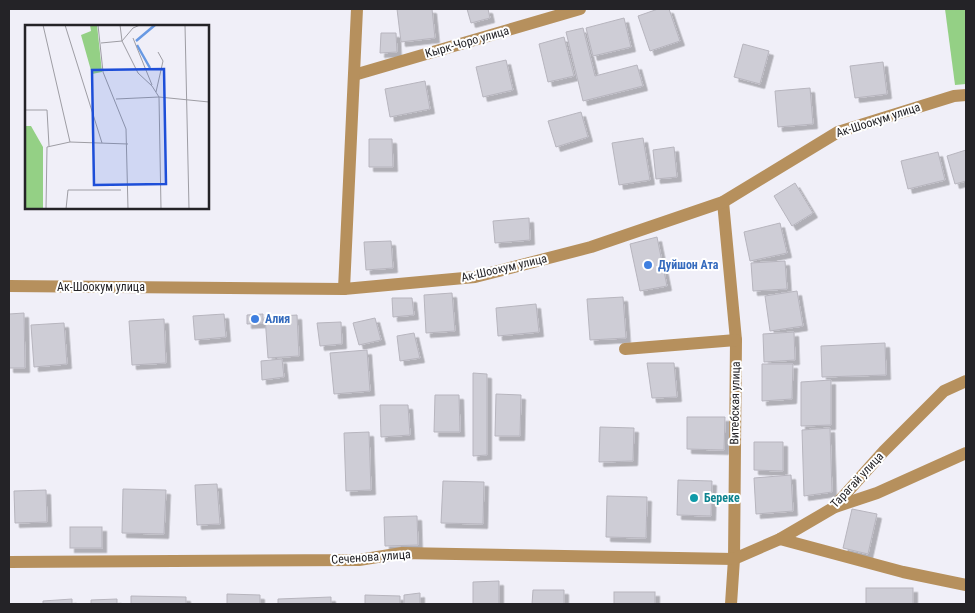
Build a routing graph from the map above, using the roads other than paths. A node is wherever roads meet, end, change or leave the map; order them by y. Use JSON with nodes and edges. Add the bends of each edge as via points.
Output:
{"nodes":[{"id":1,"x":356,"y":9,"type":"edge"},
{"id":2,"x":580,"y":9,"type":"edge"},
{"id":3,"x":354,"y":75,"type":"junction"},
{"id":4,"x":966,"y":95,"type":"edge"},
{"id":5,"x":723,"y":202,"type":"junction"},
{"id":6,"x":9,"y":286,"type":"edge"},
{"id":7,"x":344,"y":289,"type":"junction"},
{"id":8,"x":736,"y":340,"type":"junction"},
{"id":9,"x":625,"y":349,"type":"dead end"},
{"id":10,"x":966,"y":381,"type":"edge"},
{"id":11,"x":966,"y":453,"type":"edge"},
{"id":12,"x":833,"y":508,"type":"junction"},
{"id":13,"x":780,"y":539,"type":"junction"},
{"id":14,"x":734,"y":559,"type":"junction"},
{"id":15,"x":9,"y":562,"type":"edge"},
{"id":16,"x":966,"y":585,"type":"edge"},
{"id":17,"x":731,"y":604,"type":"edge"}],
"edges":[{"from":1,"to":3,"type":"street"},
{"from":2,"to":3,"type":"street","name":"Кырк-Чоро улица"},
{"from":3,"to":7,"type":"street"},
{"from":4,"to":5,"type":"street","name":"Ак-Шоокум улица","via":[[838,132]]},
{"from":5,"to":7,"type":"street","name":"Ак-Шоокум улица","via":[[590,247],[475,277]]},
{"from":5,"to":8,"type":"street","name":"Витебская улица"},
{"from":6,"to":7,"type":"street","name":"Ак-Шоокум улица"},
{"from":8,"to":9,"type":"street"},
{"from":8,"to":14,"type":"street","name":"Витебская улица"},
{"from":10,"to":12,"type":"street","name":"Тарагай улица","via":[[944,391]]},
{"from":11,"to":12,"type":"street","via":[[877,493]]},
{"from":12,"to":13,"type":"street","name":"Тарагай улица"},
{"from":13,"to":14,"type":"street","name":"Тарагай улица"},
{"from":13,"to":16,"type":"street","via":[[903,572]]},
{"from":14,"to":15,"type":"street","name":"Сеченова улица","via":[[402,553],[360,560]]},
{"from":14,"to":17,"type":"street","name":"Витебская улица"}]}
